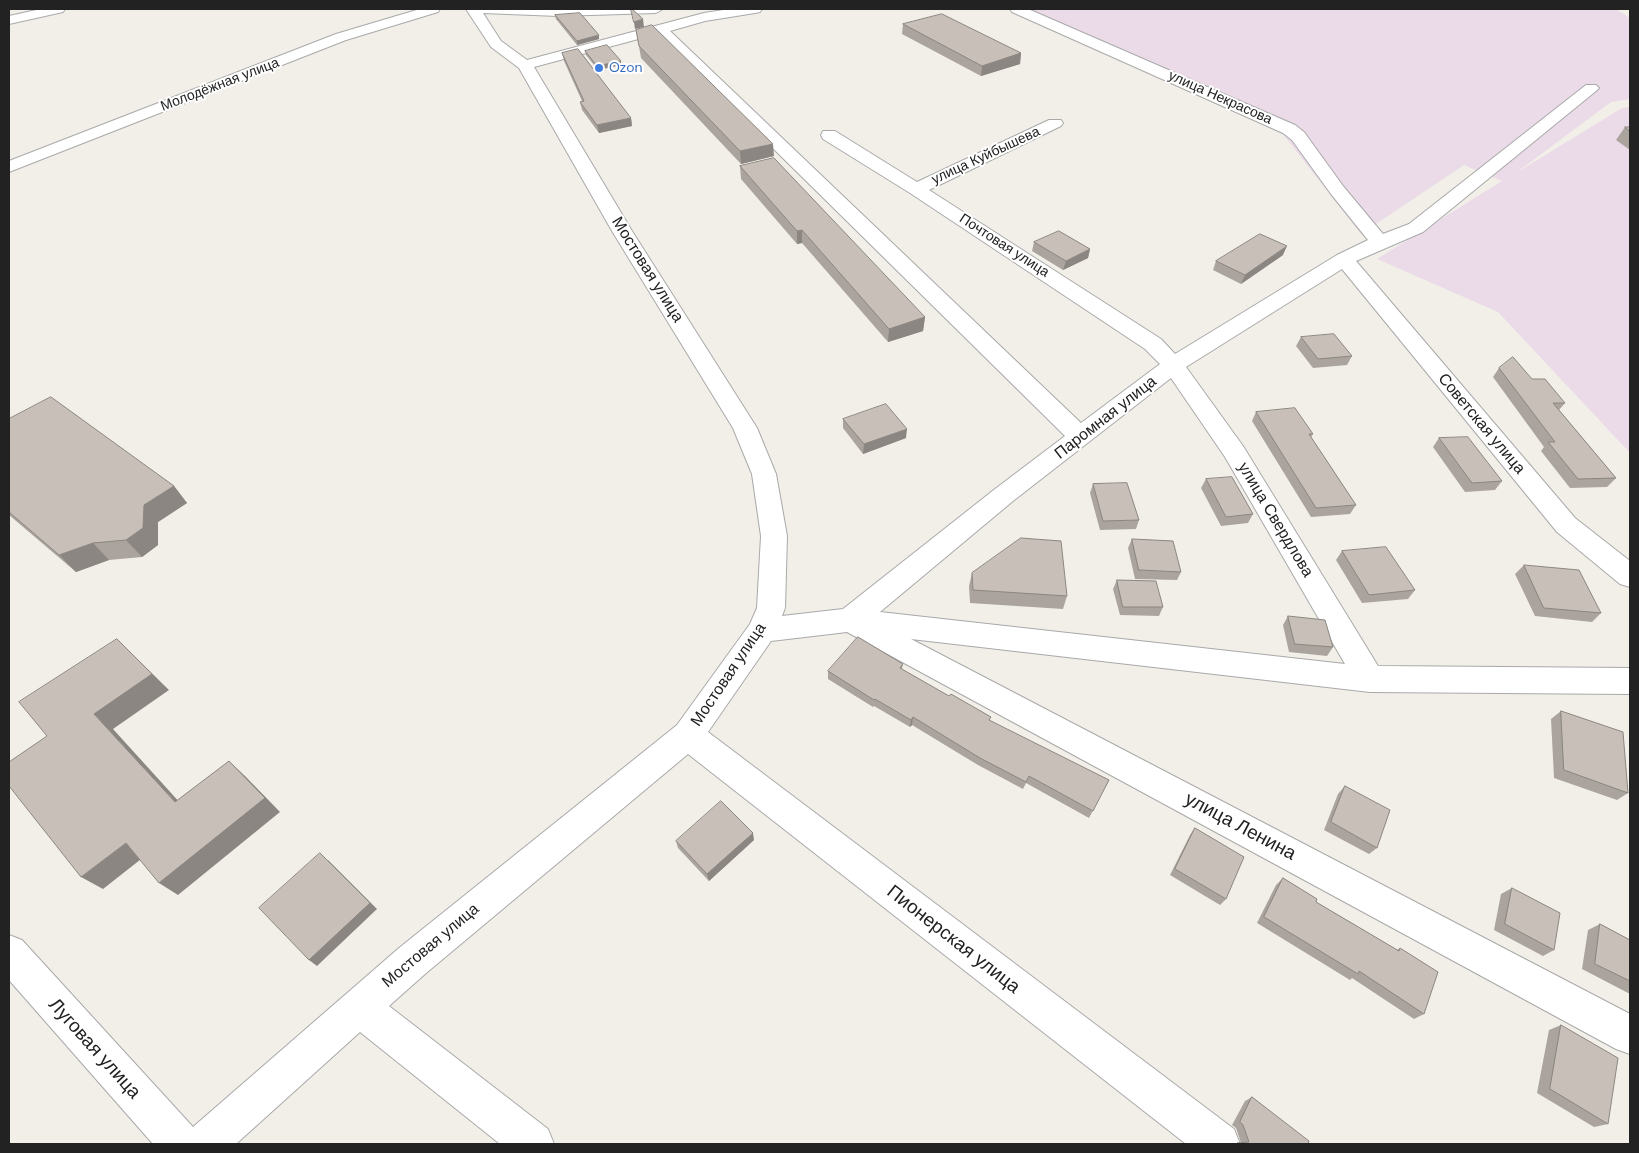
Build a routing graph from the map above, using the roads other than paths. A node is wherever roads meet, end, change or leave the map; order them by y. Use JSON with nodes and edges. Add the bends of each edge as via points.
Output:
{"nodes":[{"id":1,"x":58,"y":9,"type":"edge"},
{"id":2,"x":433,"y":9,"type":"edge"},
{"id":3,"x":473,"y":9,"type":"edge"},
{"id":4,"x":478,"y":9,"type":"edge"},
{"id":5,"x":656,"y":9,"type":"edge"},
{"id":6,"x":755,"y":9,"type":"edge"},
{"id":7,"x":1017,"y":9,"type":"edge"},
{"id":8,"x":558,"y":12,"type":"junction"},
{"id":9,"x":9,"y":20,"type":"edge"},
{"id":10,"x":520,"y":25,"type":"dead end"},
{"id":11,"x":660,"y":29,"type":"junction"},
{"id":12,"x":525,"y":65,"type":"junction"},
{"id":13,"x":1591,"y":88,"type":"dead end"},
{"id":14,"x":1055,"y":123,"type":"dead end"},
{"id":15,"x":829,"y":135,"type":"dead end"},
{"id":16,"x":9,"y":167,"type":"edge"},
{"id":17,"x":916,"y":189,"type":"junction"},
{"id":18,"x":1380,"y":242,"type":"junction"},
{"id":19,"x":1344,"y":259,"type":"junction"},
{"id":20,"x":1173,"y":366,"type":"junction"},
{"id":21,"x":1081,"y":437,"type":"junction"},
{"id":22,"x":1630,"y":576,"type":"edge"},
{"id":23,"x":850,"y":620,"type":"junction"},
{"id":24,"x":762,"y":630,"type":"junction"},
{"id":25,"x":1370,"y":679,"type":"junction"},
{"id":26,"x":1630,"y":681,"type":"edge"},
{"id":27,"x":688,"y":735,"type":"junction"},
{"id":28,"x":9,"y":953,"type":"edge"},
{"id":29,"x":359,"y":1007,"type":"junction"},
{"id":30,"x":1630,"y":1035,"type":"edge"},
{"id":31,"x":180,"y":1144,"type":"edge"},
{"id":32,"x":205,"y":1144,"type":"edge"},
{"id":33,"x":533,"y":1144,"type":"edge"},
{"id":34,"x":1219,"y":1144,"type":"edge"}],
"edges":[{"from":1,"to":9,"type":"street"},
{"from":2,"to":16,"type":"street","name":"Молодёжная улица","via":[[341,38]]},
{"from":3,"to":12,"type":"street","name":"Мостовая улица"},
{"from":4,"to":8,"type":"street"},
{"from":5,"to":8,"type":"street"},
{"from":6,"to":11,"type":"street","via":[[704,17]]},
{"from":7,"to":18,"type":"street","name":"улица Некрасова","via":[[1289,129],[1298,136]]},
{"from":8,"to":10,"type":"street"},
{"from":11,"to":12,"type":"street"},
{"from":11,"to":21,"type":"street"},
{"from":12,"to":24,"type":"street","name":"Мостовая улица","via":[[622,231],[745,428],[764,474],[774,536],[771,608]]},
{"from":13,"to":18,"type":"street","name":"Паромная улица","via":[[1416,228]]},
{"from":14,"to":17,"type":"street","name":"улица Куйбышева"},
{"from":15,"to":17,"type":"street","name":"Почтовая улица"},
{"from":17,"to":20,"type":"street","name":"Почтовая улица","via":[[1153,344]]},
{"from":18,"to":19,"type":"street","name":"Паромная улица"},
{"from":19,"to":20,"type":"street","name":"Паромная улица"},
{"from":19,"to":22,"type":"street","name":"Советская улица","via":[[1566,525]]},
{"from":20,"to":21,"type":"street","name":"Паромная улица"},
{"from":20,"to":25,"type":"street","name":"улица Свердлова","via":[[1234,452]]},
{"from":21,"to":23,"type":"street","name":"Паромная улица"},
{"from":23,"to":24,"type":"street"},
{"from":23,"to":25,"type":"street"},
{"from":23,"to":30,"type":"street","name":"улица Ленина"},
{"from":24,"to":27,"type":"street","name":"Мостовая улица"},
{"from":25,"to":26,"type":"street"},
{"from":27,"to":29,"type":"street","name":"Мостовая улица","via":[[419,954]]},
{"from":27,"to":34,"type":"street","name":"Пионерская улица"},
{"from":28,"to":31,"type":"street","name":"Луговая улица"},
{"from":29,"to":32,"type":"street","name":"Мостовая улица"},
{"from":29,"to":33,"type":"street"}]}
